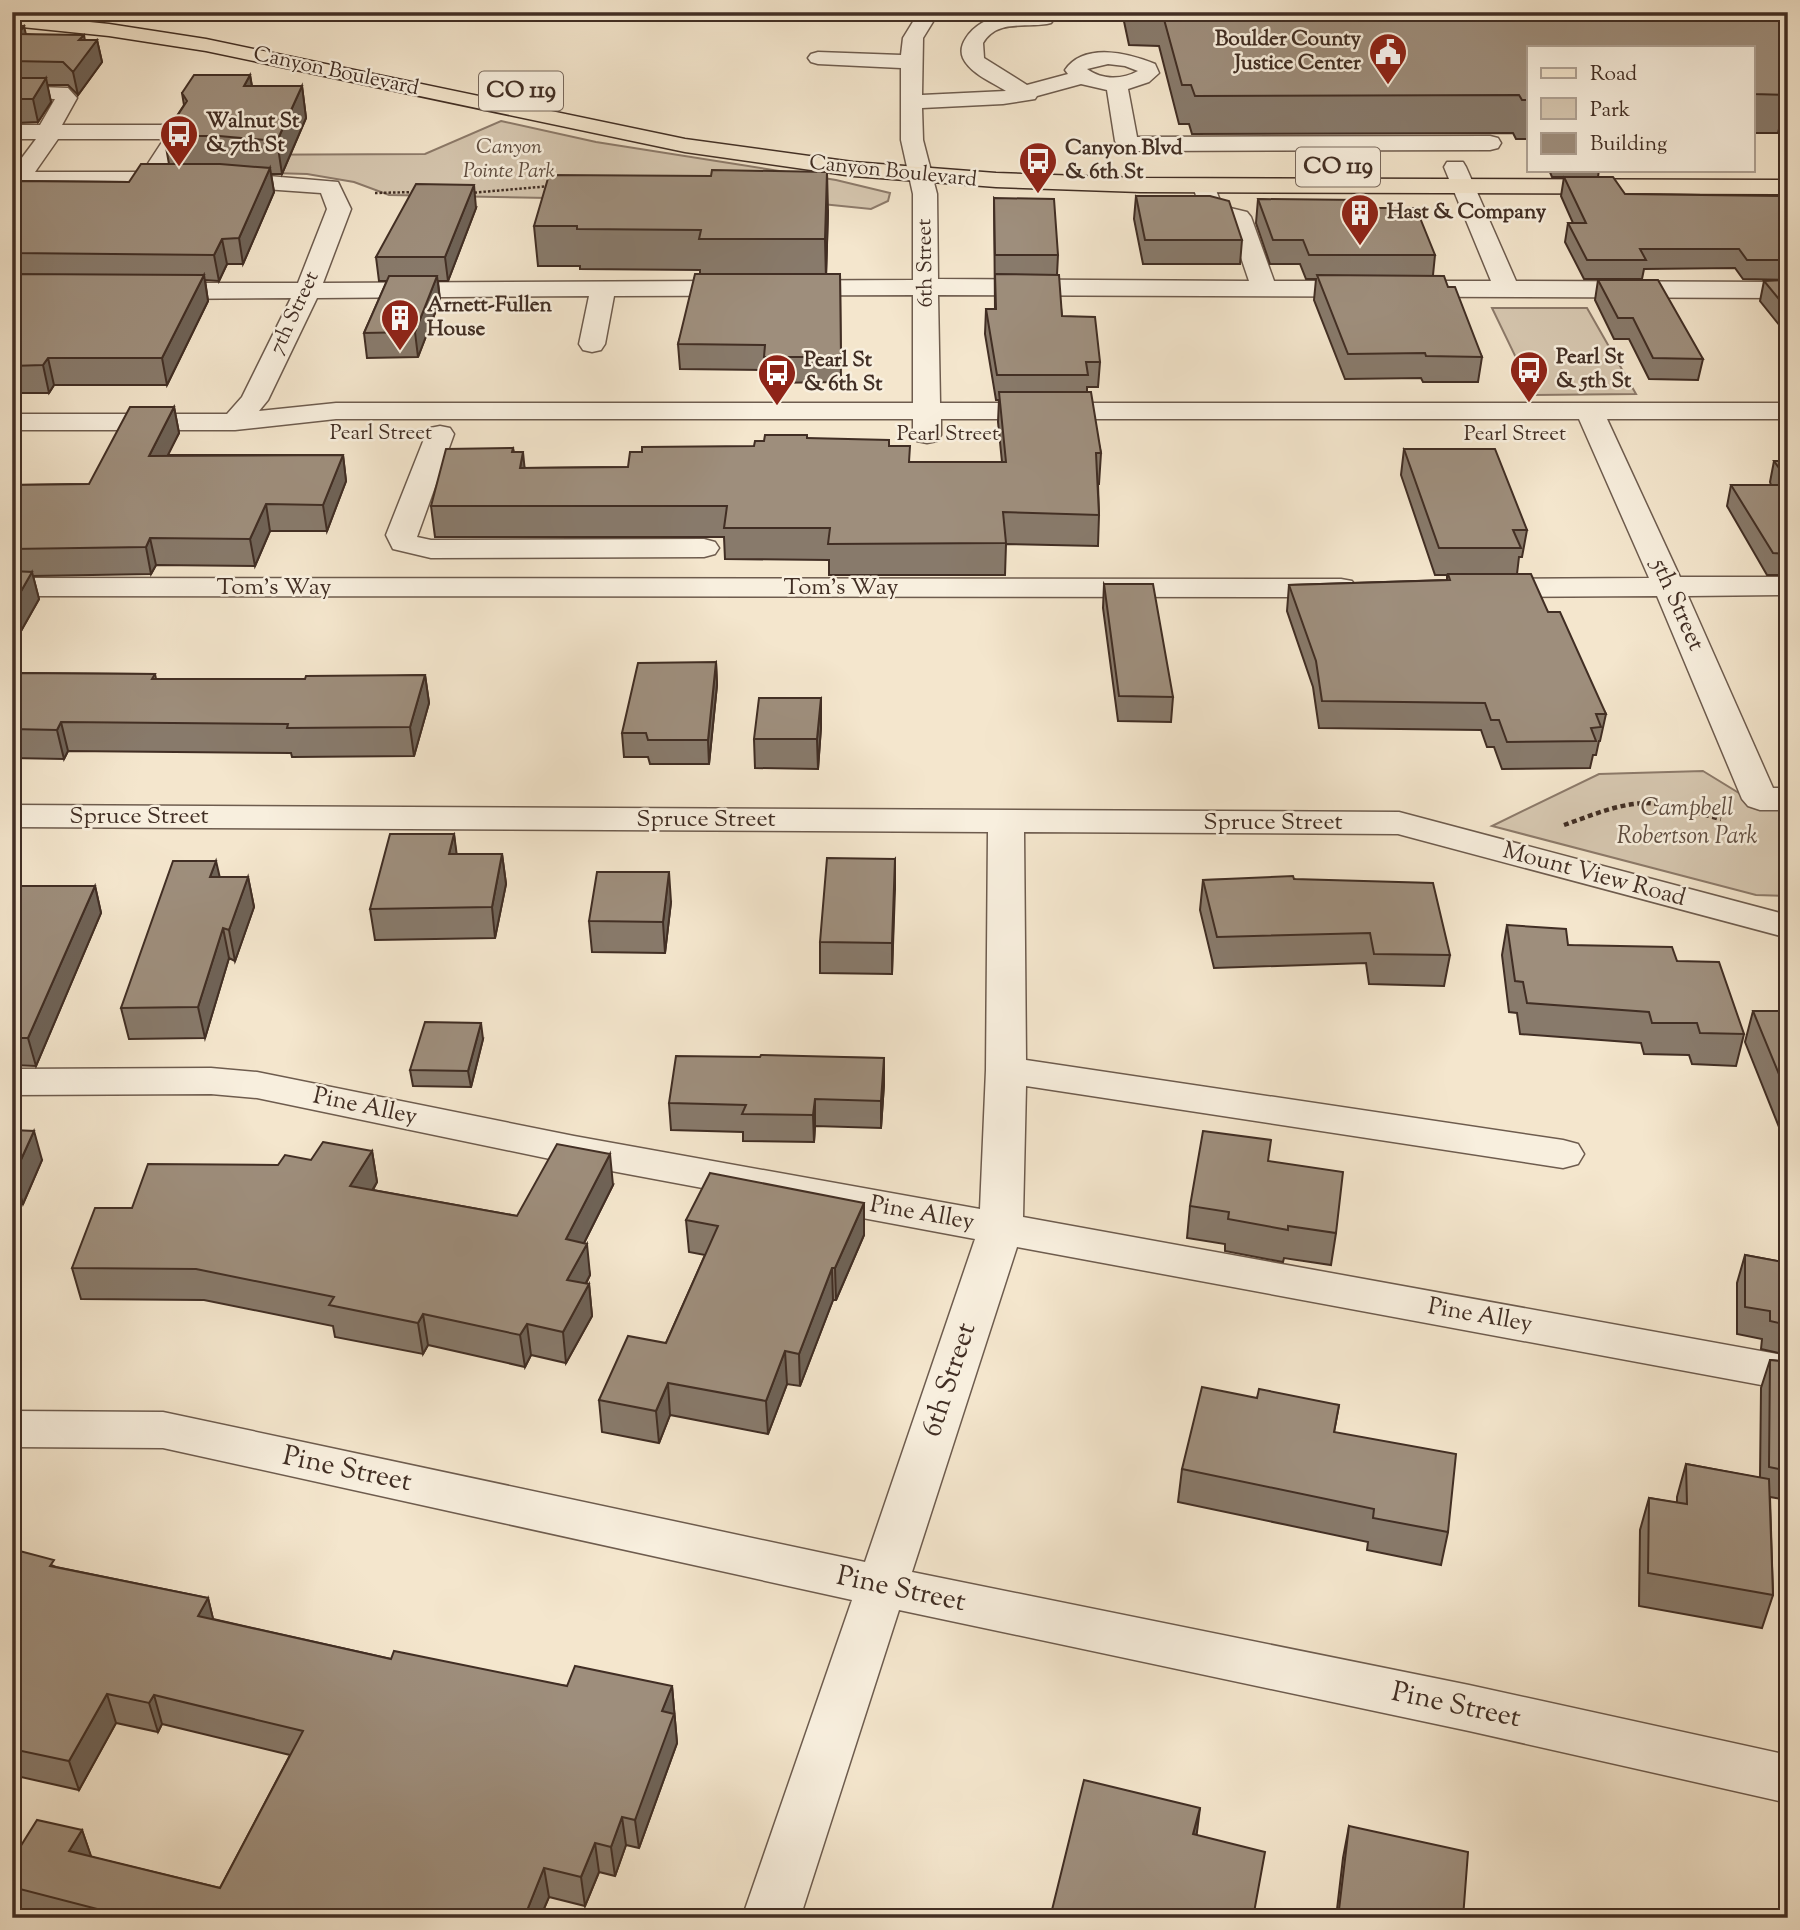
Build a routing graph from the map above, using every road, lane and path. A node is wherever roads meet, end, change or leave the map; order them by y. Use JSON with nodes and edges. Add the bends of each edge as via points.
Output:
{"nodes":[{"id":1,"x":929,"y":12,"type":"edge"},
{"id":2,"x":1044,"y":19,"type":"dead end"},
{"id":3,"x":12,"y":20,"type":"edge"},
{"id":4,"x":818,"y":58,"type":"dead end"},
{"id":5,"x":389,"y":61,"type":"dead end"},
{"id":6,"x":911,"y":62,"type":"junction"},
{"id":7,"x":443,"y":73,"type":"dead end"},
{"id":8,"x":1082,"y":77,"type":"junction"},
{"id":9,"x":1116,"y":83,"type":"junction"},
{"id":10,"x":511,"y":89,"type":"dead end"},
{"id":11,"x":12,"y":92,"type":"edge"},
{"id":12,"x":1027,"y":94,"type":"junction"},
{"id":13,"x":911,"y":102,"type":"junction"},
{"id":14,"x":685,"y":124,"type":"dead end"},
{"id":15,"x":12,"y":132,"type":"edge"},
{"id":16,"x":52,"y":132,"type":"junction"},
{"id":17,"x":789,"y":141,"type":"dead end"},
{"id":18,"x":1490,"y":143,"type":"dead end"},
{"id":19,"x":919,"y":167,"type":"junction"},
{"id":20,"x":1527,"y":167,"type":"edge"},
{"id":21,"x":1755,"y":167,"type":"edge"},
{"id":22,"x":1788,"y":167,"type":"edge"},
{"id":23,"x":1460,"y":177,"type":"junction"},
{"id":24,"x":15,"y":179,"type":"edge"},
{"id":25,"x":149,"y":179,"type":"junction"},
{"id":26,"x":552,"y":186,"type":"edge"},
{"id":27,"x":1205,"y":187,"type":"junction"},
{"id":28,"x":1788,"y":187,"type":"edge"},
{"id":29,"x":420,"y":192,"type":"edge"},
{"id":30,"x":369,"y":193,"type":"dead end"},
{"id":31,"x":460,"y":193,"type":"edge"},
{"id":32,"x":603,"y":288,"type":"junction"},
{"id":33,"x":927,"y":288,"type":"junction"},
{"id":34,"x":1264,"y":288,"type":"junction"},
{"id":35,"x":1506,"y":288,"type":"junction"},
{"id":36,"x":133,"y":290,"type":"edge"},
{"id":37,"x":1788,"y":290,"type":"edge"},
{"id":38,"x":307,"y":292,"type":"junction"},
{"id":39,"x":592,"y":344,"type":"dead end"},
{"id":40,"x":1788,"y":411,"type":"edge"},
{"id":41,"x":12,"y":422,"type":"edge"},
{"id":42,"x":235,"y":422,"type":"junction"},
{"id":43,"x":1595,"y":423,"type":"junction"},
{"id":44,"x":928,"y":424,"type":"junction"},
{"id":45,"x":440,"y":434,"type":"junction"},
{"id":46,"x":1788,"y":435,"type":"edge"},
{"id":47,"x":704,"y":548,"type":"dead end"},
{"id":48,"x":1788,"y":586,"type":"edge"},
{"id":49,"x":12,"y":587,"type":"edge"},
{"id":50,"x":1670,"y":587,"type":"junction"},
{"id":51,"x":1374,"y":588,"type":"edge"},
{"id":52,"x":1458,"y":588,"type":"edge"},
{"id":53,"x":1774,"y":799,"type":"edge"},
{"id":54,"x":12,"y":816,"type":"edge"},
{"id":55,"x":1006,"y":821,"type":"junction"},
{"id":56,"x":1399,"y":823,"type":"joint"},
{"id":57,"x":1497,"y":848,"type":"junction"},
{"id":58,"x":1788,"y":927,"type":"edge"},
{"id":59,"x":1006,"y":1070,"type":"junction"},
{"id":60,"x":12,"y":1082,"type":"edge"},
{"id":61,"x":1563,"y":1154,"type":"dead end"},
{"id":62,"x":1001,"y":1228,"type":"junction"},
{"id":63,"x":1788,"y":1373,"type":"edge"},
{"id":64,"x":12,"y":1429,"type":"edge"},
{"id":65,"x":882,"y":1586,"type":"junction"},
{"id":66,"x":1788,"y":1779,"type":"edge"},
{"id":67,"x":771,"y":1918,"type":"edge"}],
"edges":[{"from":1,"to":6,"type":"street","name":"6th Street","via":[[913,38]]},
{"from":2,"to":12,"type":"street","via":[[992,25],[979,33],[972,49],[978,64]]},
{"from":3,"to":19,"type":"main road","name":"Canyon Boulevard","number":"CO 119","via":[[220,47],[678,146]]},
{"from":4,"to":6,"type":"street"},
{"from":5,"to":7,"type":"main road","name":"Canyon Boulevard","number":"CO 119"},
{"from":6,"to":13,"type":"street","name":"6th Street"},
{"from":8,"to":9,"type":"street"},
{"from":8,"to":9,"type":"street","via":[[1075,68],[1096,59],[1129,60],[1149,70],[1140,79]]},
{"from":8,"to":12,"type":"street"},
{"from":9,"to":18,"type":"street","via":[[1126,141],[1136,144]]},
{"from":10,"to":14,"type":"main road","number":"CO 119"},
{"from":11,"to":16,"type":"street","via":[[60,93],[66,98]]},
{"from":12,"to":13,"type":"street","via":[[978,101]]},
{"from":13,"to":19,"type":"street","name":"6th Street","via":[[912,140]]},
{"from":15,"to":16,"type":"street"},
{"from":16,"to":24,"type":"street"},
{"from":16,"to":25,"type":"street","via":[[179,132]]},
{"from":17,"to":19,"type":"main road","name":"Canyon Boulevard","number":"CO 119"},
{"from":19,"to":23,"type":"main road","name":"Canyon Boulevard","number":"CO 119","via":[[963,160]]},
{"from":19,"to":27,"type":"main road","name":"Canyon Boulevard","number":"CO 119","via":[[1075,186]]},
{"from":19,"to":33,"type":"street","name":"6th Street"},
{"from":20,"to":23,"type":"main road","name":"Canyon Boulevard","number":"CO 119"},
{"from":21,"to":22,"type":"main road"},
{"from":23,"to":27,"type":"main road","name":"Canyon Boulevard","number":"CO 119"},
{"from":23,"to":28,"type":"main road","name":"Canyon Boulevard","number":"CO 119"},
{"from":23,"to":35,"type":"street"},
{"from":24,"to":25,"type":"street"},
{"from":25,"to":38,"type":"street","name":"7th Street","via":[[299,182],[330,187],[339,209]]},
{"from":26,"to":31,"type":"path"},
{"from":27,"to":34,"type":"street","via":[[1211,210],[1239,217]]},
{"from":29,"to":30,"type":"path"},
{"from":32,"to":33,"type":"street"},
{"from":32,"to":38,"type":"street"},
{"from":32,"to":39,"type":"street"},
{"from":33,"to":34,"type":"street"},
{"from":33,"to":44,"type":"street","name":"6th Street"},
{"from":34,"to":35,"type":"street"},
{"from":35,"to":37,"type":"street"},
{"from":36,"to":38,"type":"street"},
{"from":38,"to":42,"type":"street","name":"7th Street","via":[[254,400]]},
{"from":40,"to":43,"type":"street","name":"Pearl Street"},
{"from":41,"to":42,"type":"street","name":"Pearl Street"},
{"from":42,"to":44,"type":"street","name":"Pearl Street","via":[[336,411]]},
{"from":42,"to":45,"type":"street","name":"Pearl Street","via":[[303,433]]},
{"from":43,"to":44,"type":"street","name":"Pearl Street"},
{"from":43,"to":46,"type":"street","name":"Pearl Street"},
{"from":43,"to":50,"type":"street","name":"5th Street"},
{"from":44,"to":45,"type":"street","name":"Pearl Street"},
{"from":45,"to":47,"type":"street","via":[[401,535],[410,546]]},
{"from":48,"to":50,"type":"street"},
{"from":49,"to":51,"type":"street","name":"Tom's Way"},
{"from":50,"to":52,"type":"street"},
{"from":50,"to":53,"type":"street","name":"5th Street"},
{"from":53,"to":57,"type":"path","via":[[1751,828],[1646,803]]},
{"from":54,"to":55,"type":"street","name":"Spruce Street"},
{"from":55,"to":56,"type":"street","name":"Spruce Street"},
{"from":55,"to":59,"type":"street","name":"6th Street"},
{"from":56,"to":57,"type":"street","name":"Mount View Road"},
{"from":57,"to":58,"type":"street","name":"Mount View Road"},
{"from":59,"to":61,"type":"street"},
{"from":59,"to":62,"type":"street","name":"6th Street"},
{"from":60,"to":62,"type":"street","name":"Pine Alley","via":[[257,1085],[574,1150]]},
{"from":62,"to":63,"type":"street","name":"Pine Alley"},
{"from":62,"to":65,"type":"street","name":"6th Street"},
{"from":64,"to":65,"type":"street","name":"Pine Street","via":[[163,1430]]},
{"from":65,"to":66,"type":"street","name":"Pine Street"},
{"from":65,"to":67,"type":"street","name":"6th Street"}]}
